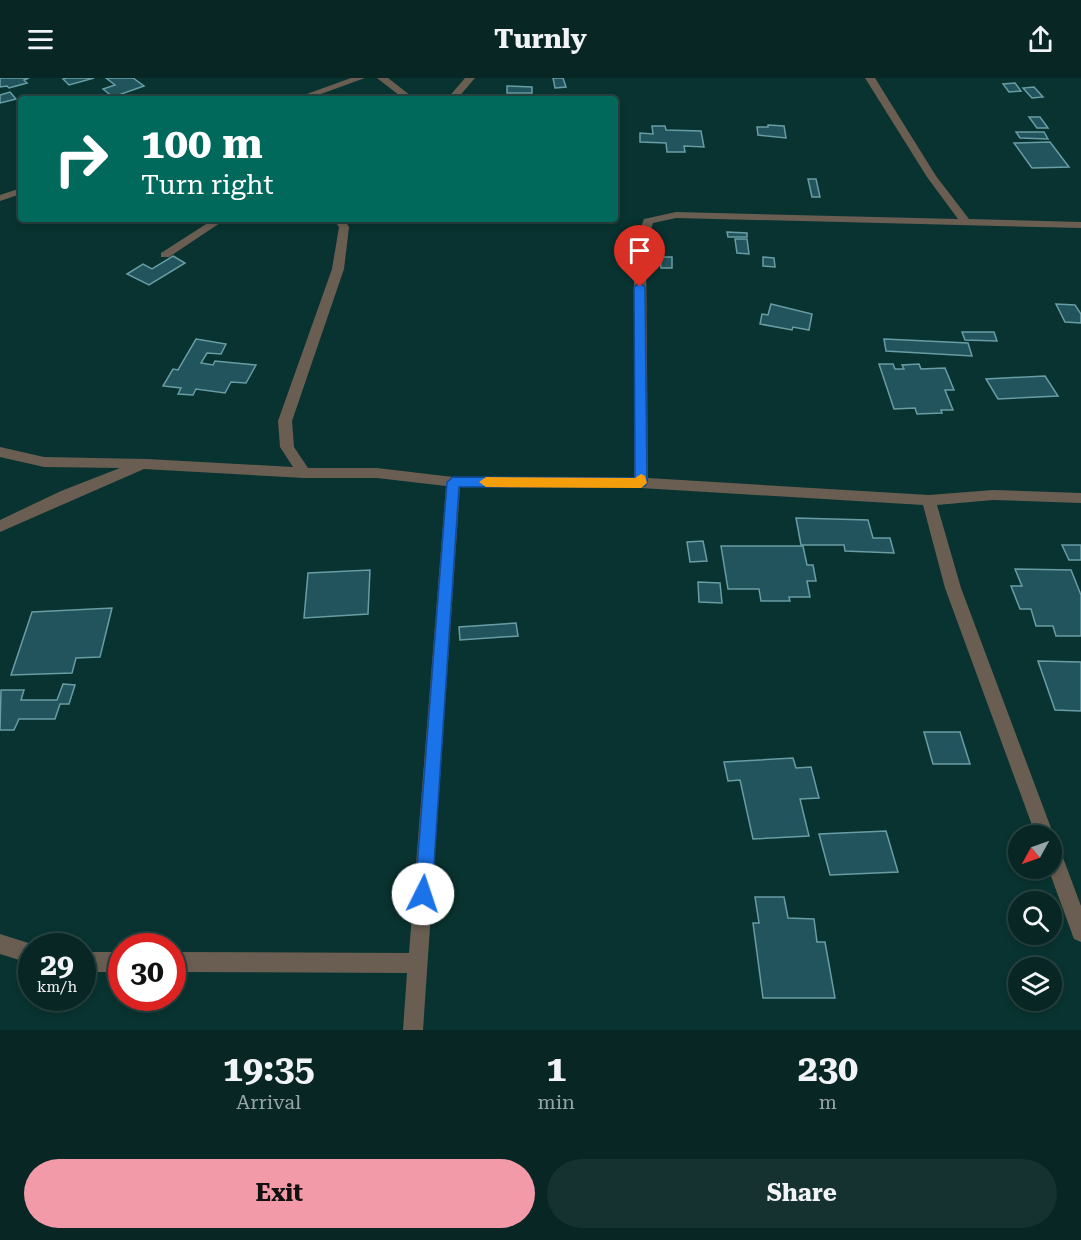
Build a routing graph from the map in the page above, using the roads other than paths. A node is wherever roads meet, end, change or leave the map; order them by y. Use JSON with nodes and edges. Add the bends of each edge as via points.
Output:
{"nodes":[{"id":1,"x":360,"y":78,"type":"edge"},
{"id":2,"x":382,"y":78,"type":"edge"},
{"id":3,"x":470,"y":78,"type":"edge"},
{"id":4,"x":870,"y":78,"type":"edge"},
{"id":5,"x":307,"y":96,"type":"edge"},
{"id":6,"x":406,"y":96,"type":"edge"},
{"id":7,"x":455,"y":96,"type":"edge"},
{"id":8,"x":18,"y":192,"type":"edge"},
{"id":9,"x":0,"y":198,"type":"edge"},
{"id":10,"x":964,"y":221,"type":"junction"},
{"id":11,"x":216,"y":222,"type":"edge"},
{"id":12,"x":340,"y":222,"type":"edge"},
{"id":13,"x":1081,"y":225,"type":"edge"},
{"id":14,"x":165,"y":255,"type":"dead end"},
{"id":15,"x":0,"y":452,"type":"edge"},
{"id":16,"x":147,"y":464,"type":"junction"},
{"id":17,"x":304,"y":473,"type":"junction"},
{"id":18,"x":453,"y":482,"type":"junction"},
{"id":19,"x":641,"y":483,"type":"junction"},
{"id":20,"x":1081,"y":498,"type":"edge"},
{"id":21,"x":929,"y":500,"type":"junction"},
{"id":22,"x":0,"y":526,"type":"edge"},
{"id":23,"x":1041,"y":825,"type":"edge"},
{"id":24,"x":1062,"y":879,"type":"edge"},
{"id":25,"x":1081,"y":932,"type":"edge"},
{"id":26,"x":0,"y":944,"type":"edge"},
{"id":27,"x":18,"y":950,"type":"edge"},
{"id":28,"x":186,"y":962,"type":"edge"},
{"id":29,"x":418,"y":963,"type":"junction"},
{"id":30,"x":413,"y":1030,"type":"edge"}],
"edges":[{"from":1,"to":5,"type":"street"},
{"from":2,"to":6,"type":"street"},
{"from":3,"to":7,"type":"street"},
{"from":4,"to":10,"type":"street"},
{"from":8,"to":9,"type":"street"},
{"from":10,"to":13,"type":"street"},
{"from":10,"to":19,"type":"street","via":[[676,215],[648,221],[640,244]]},
{"from":11,"to":14,"type":"street"},
{"from":12,"to":17,"type":"street","via":[[344,228],[338,269],[285,421],[287,447]]},
{"from":15,"to":16,"type":"street","via":[[44,462]]},
{"from":16,"to":17,"type":"street"},
{"from":16,"to":22,"type":"street"},
{"from":17,"to":18,"type":"street","via":[[377,473]]},
{"from":18,"to":19,"type":"street"},
{"from":18,"to":29,"type":"street"},
{"from":19,"to":21,"type":"street"},
{"from":20,"to":21,"type":"street","via":[[993,495]]},
{"from":21,"to":23,"type":"street","via":[[953,588]]},
{"from":24,"to":25,"type":"street"},
{"from":26,"to":27,"type":"street"},
{"from":28,"to":29,"type":"street"},
{"from":29,"to":30,"type":"street"}]}
